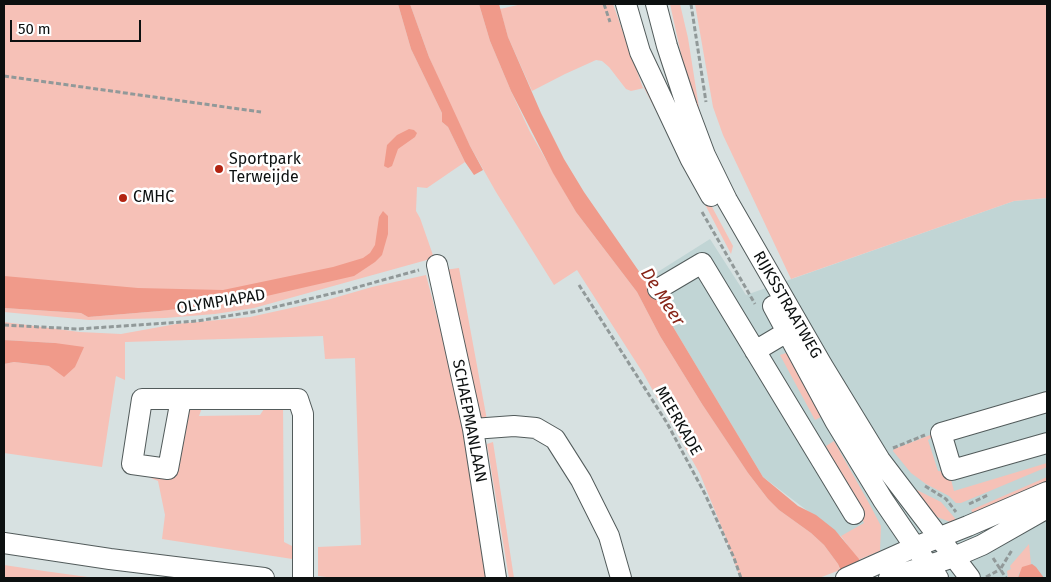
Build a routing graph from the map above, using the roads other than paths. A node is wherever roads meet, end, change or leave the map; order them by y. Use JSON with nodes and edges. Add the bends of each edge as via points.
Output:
{"nodes":[{"id":1,"x":626,"y":4,"type":"edge"},
{"id":2,"x":656,"y":4,"type":"edge"},
{"id":3,"x":437,"y":265,"type":"road end"},
{"id":4,"x":658,"y":289,"type":"dead end"},
{"id":5,"x":793,"y":329,"type":"junction"},
{"id":6,"x":755,"y":351,"type":"junction"},
{"id":7,"x":181,"y":399,"type":"dead end"},
{"id":8,"x":1047,"y":402,"type":"edge"},
{"id":9,"x":473,"y":429,"type":"junction"},
{"id":10,"x":1047,"y":443,"type":"edge"},
{"id":11,"x":1047,"y":492,"type":"edge"},
{"id":12,"x":1047,"y":508,"type":"edge"},
{"id":13,"x":854,"y":514,"type":"dead end"},
{"id":14,"x":938,"y":537,"type":"junction"},
{"id":15,"x":4,"y":543,"type":"edge"},
{"id":16,"x":915,"y":547,"type":"junction"},
{"id":17,"x":954,"y":556,"type":"junction"},
{"id":18,"x":933,"y":572,"type":"edge"},
{"id":19,"x":264,"y":578,"type":"edge"},
{"id":20,"x":303,"y":578,"type":"edge"},
{"id":21,"x":496,"y":578,"type":"edge"},
{"id":22,"x":621,"y":578,"type":"edge"},
{"id":23,"x":846,"y":578,"type":"edge"},
{"id":24,"x":890,"y":578,"type":"edge"},
{"id":25,"x":970,"y":578,"type":"edge"}],
"edges":[{"from":1,"to":5,"type":"street","name":"RIJKSSTRAATWEG","via":[[640,52],[688,154]]},
{"from":2,"to":5,"type":"street","name":"RIJKSSTRAATWEG","via":[[677,79],[705,155]]},
{"from":3,"to":9,"type":"street","name":"SCHAEPMANLAAN"},
{"from":4,"to":6,"type":"street","via":[[702,263]]},
{"from":5,"to":6,"type":"street"},
{"from":5,"to":14,"type":"street","name":"RIJKSSTRAATWEG","via":[[880,460]]},
{"from":5,"to":16,"type":"street","name":"RIJKSSTRAATWEG","via":[[835,421],[882,500]]},
{"from":6,"to":13,"type":"street"},
{"from":7,"to":20,"type":"street","via":[[298,399],[303,414]]},
{"from":8,"to":10,"type":"street","via":[[941,433],[952,470]]},
{"from":9,"to":21,"type":"street","name":"SCHAEPMANLAAN"},
{"from":9,"to":22,"type":"street","via":[[536,428],[555,439],[581,480],[609,536]]},
{"from":11,"to":14,"type":"street"},
{"from":12,"to":17,"type":"street"},
{"from":14,"to":16,"type":"street"},
{"from":14,"to":17,"type":"street","name":"RIJKSSTRAATWEG"},
{"from":15,"to":19,"type":"street"},
{"from":16,"to":18,"type":"street","name":"RIJKSSTRAATWEG"},
{"from":16,"to":23,"type":"street"},
{"from":17,"to":18,"type":"street"},
{"from":17,"to":25,"type":"street","name":"RIJKSSTRAATWEG"},
{"from":18,"to":24,"type":"street"}]}
